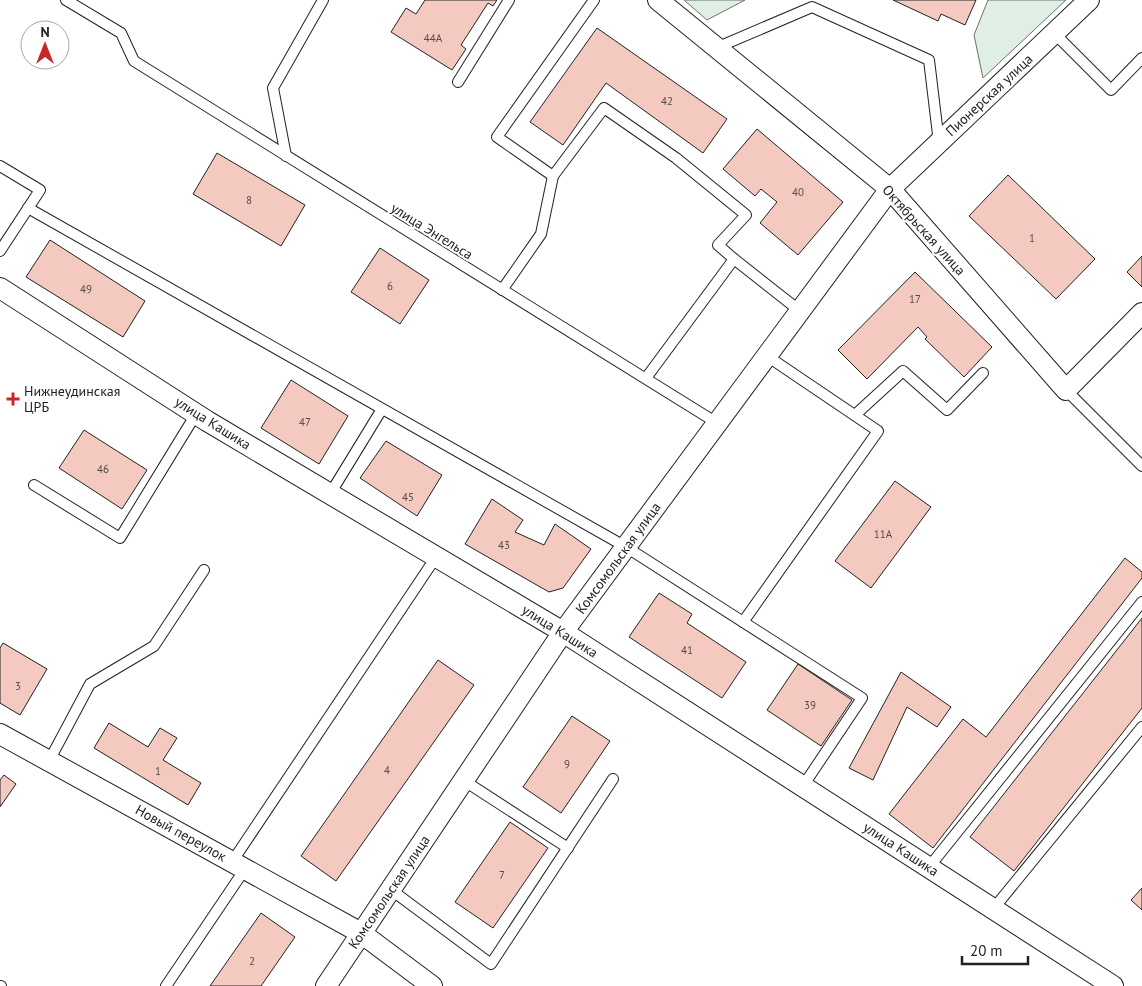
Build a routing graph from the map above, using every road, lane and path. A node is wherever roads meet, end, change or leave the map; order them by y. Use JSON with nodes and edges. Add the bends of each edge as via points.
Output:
{"nodes":[{"id":1,"x":66,"y":0,"type":"edge"},
{"id":2,"x":323,"y":0,"type":"edge"},
{"id":3,"x":509,"y":0,"type":"edge"},
{"id":4,"x":594,"y":0,"type":"edge"},
{"id":5,"x":658,"y":0,"type":"edge"},
{"id":6,"x":1089,"y":0,"type":"edge"},
{"id":7,"x":1054,"y":34,"type":"junction"},
{"id":8,"x":715,"y":48,"type":"junction"},
{"id":9,"x":1142,"y":58,"type":"edge"},
{"id":10,"x":458,"y":82,"type":"dead end"},
{"id":11,"x":939,"y":143,"type":"junction"},
{"id":12,"x":286,"y":156,"type":"junction"},
{"id":13,"x":0,"y":166,"type":"edge"},
{"id":14,"x":553,"y":176,"type":"junction"},
{"id":15,"x":890,"y":189,"type":"junction"},
{"id":16,"x":28,"y":208,"type":"junction"},
{"id":17,"x":0,"y":251,"type":"edge"},
{"id":18,"x":734,"y":259,"type":"junction"},
{"id":19,"x":0,"y":288,"type":"edge"},
{"id":20,"x":502,"y":290,"type":"junction"},
{"id":21,"x":800,"y":310,"type":"junction"},
{"id":22,"x":1142,"y":313,"type":"edge"},
{"id":23,"x":767,"y":356,"type":"junction"},
{"id":24,"x":982,"y":373,"type":"dead end"},
{"id":25,"x":646,"y":378,"type":"junction"},
{"id":26,"x":1066,"y":390,"type":"junction"},
{"id":27,"x":382,"y":409,"type":"junction"},
{"id":28,"x":196,"y":414,"type":"junction"},
{"id":29,"x":855,"y":415,"type":"junction"},
{"id":30,"x":718,"y":423,"type":"junction"},
{"id":31,"x":1142,"y":466,"type":"edge"},
{"id":32,"x":34,"y":485,"type":"dead end"},
{"id":33,"x":330,"y":494,"type":"junction"},
{"id":34,"x":626,"y":548,"type":"junction"},
{"id":35,"x":436,"y":557,"type":"junction"},
{"id":36,"x":204,"y":570,"type":"dead end"},
{"id":37,"x":1142,"y":602,"type":"edge"},
{"id":38,"x":743,"y":622,"type":"junction"},
{"id":39,"x":563,"y":632,"type":"junction"},
{"id":40,"x":1142,"y":727,"type":"edge"},
{"id":41,"x":0,"y":734,"type":"edge"},
{"id":42,"x":49,"y":761,"type":"junction"},
{"id":43,"x":613,"y":779,"type":"dead end"},
{"id":44,"x":464,"y":780,"type":"junction"},
{"id":45,"x":803,"y":786,"type":"junction"},
{"id":46,"x":568,"y":848,"type":"junction"},
{"id":47,"x":239,"y":865,"type":"junction"},
{"id":48,"x":929,"y":867,"type":"junction"},
{"id":49,"x":390,"y":889,"type":"junction"},
{"id":50,"x":994,"y":908,"type":"junction"},
{"id":51,"x":361,"y":932,"type":"junction"},
{"id":52,"x":166,"y":986,"type":"edge"},
{"id":53,"x":326,"y":986,"type":"edge"},
{"id":54,"x":432,"y":986,"type":"edge"},
{"id":55,"x":1113,"y":986,"type":"edge"}],
"edges":[{"from":1,"to":12,"type":"lane","name":"улица Энгельса","via":[[121,33],[134,61]]},
{"from":2,"to":12,"type":"lane","via":[[273,88]]},
{"from":3,"to":10,"type":"lane"},
{"from":4,"to":14,"type":"lane","via":[[497,137]]},
{"from":5,"to":8,"type":"street","name":"Октябрьская улица"},
{"from":6,"to":7,"type":"street","name":"Пионерская улица"},
{"from":7,"to":9,"type":"lane","via":[[1111,90]]},
{"from":7,"to":11,"type":"street","name":"Пионерская улица"},
{"from":8,"to":11,"type":"lane","via":[[812,7],[929,60]]},
{"from":8,"to":15,"type":"street","name":"Октябрьская улица"},
{"from":11,"to":15,"type":"street","name":"Пионерская улица"},
{"from":12,"to":20,"type":"lane","name":"улица Энгельса"},
{"from":13,"to":16,"type":"lane","via":[[40,190]]},
{"from":14,"to":18,"type":"lane","via":[[604,108],[676,158],[746,215],[718,245]]},
{"from":14,"to":20,"type":"lane","via":[[541,234]]},
{"from":15,"to":21,"type":"street","name":"Комсомольская улица"},
{"from":15,"to":26,"type":"street","name":"Октябрьская улица"},
{"from":16,"to":17,"type":"lane"},
{"from":16,"to":27,"type":"lane"},
{"from":18,"to":21,"type":"lane"},
{"from":18,"to":25,"type":"lane"},
{"from":19,"to":28,"type":"street","name":"улица Кашика"},
{"from":20,"to":25,"type":"lane","name":"улица Энгельса"},
{"from":21,"to":23,"type":"street","name":"Комсомольская улица"},
{"from":22,"to":26,"type":"street"},
{"from":23,"to":29,"type":"lane"},
{"from":23,"to":30,"type":"street","name":"Комсомольская улица"},
{"from":24,"to":29,"type":"lane","via":[[947,410],[903,371]]},
{"from":25,"to":30,"type":"lane","name":"улица Энгельса"},
{"from":26,"to":31,"type":"lane"},
{"from":27,"to":33,"type":"lane"},
{"from":27,"to":34,"type":"lane"},
{"from":28,"to":32,"type":"lane","via":[[120,538]]},
{"from":28,"to":33,"type":"street","name":"улица Кашика"},
{"from":29,"to":38,"type":"lane","via":[[878,431]]},
{"from":30,"to":34,"type":"street","name":"Комсомольская улица"},
{"from":33,"to":35,"type":"street","name":"улица Кашика"},
{"from":34,"to":38,"type":"lane"},
{"from":34,"to":39,"type":"street","name":"Комсомольская улица"},
{"from":35,"to":39,"type":"street","name":"улица Кашика"},
{"from":35,"to":47,"type":"lane"},
{"from":36,"to":42,"type":"lane","via":[[154,646],[90,684]]},
{"from":37,"to":48,"type":"lane"},
{"from":38,"to":45,"type":"lane","via":[[862,698]]},
{"from":39,"to":44,"type":"street","name":"Комсомольская улица"},
{"from":39,"to":45,"type":"street","name":"улица Кашика"},
{"from":40,"to":50,"type":"lane"},
{"from":41,"to":42,"type":"street","name":"Новый переулок"},
{"from":42,"to":47,"type":"street","name":"Новый переулок"},
{"from":43,"to":46,"type":"lane"},
{"from":44,"to":46,"type":"lane"},
{"from":44,"to":49,"type":"street","name":"Комсомольская улица"},
{"from":45,"to":48,"type":"street","name":"улица Кашика"},
{"from":46,"to":49,"type":"lane","via":[[490,964]]},
{"from":47,"to":51,"type":"street","name":"Новый переулок"},
{"from":47,"to":52,"type":"lane"},
{"from":48,"to":50,"type":"street","name":"улица Кашика"},
{"from":49,"to":51,"type":"street","name":"Комсомольская улица"},
{"from":50,"to":55,"type":"street","name":"улица Кашика"},
{"from":51,"to":53,"type":"street","name":"Комсомольская улица"},
{"from":51,"to":54,"type":"street","name":"Новый переулок"}]}
